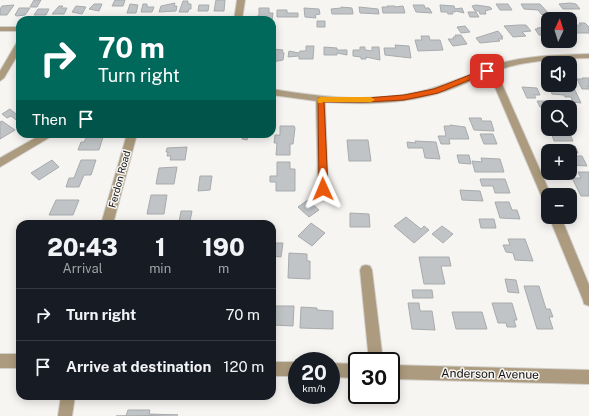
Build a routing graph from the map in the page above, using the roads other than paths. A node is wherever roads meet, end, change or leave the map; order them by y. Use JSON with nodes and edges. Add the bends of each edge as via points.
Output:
{"nodes":[{"id":1,"x":241,"y":0,"type":"edge"},
{"id":2,"x":239,"y":16,"type":"edge"},
{"id":3,"x":0,"y":29,"type":"edge"},
{"id":4,"x":16,"y":29,"type":"edge"},
{"id":5,"x":16,"y":51,"type":"edge"},
{"id":6,"x":589,"y":56,"type":"edge"},
{"id":7,"x":487,"y":71,"type":"junction"},
{"id":8,"x":0,"y":78,"type":"edge"},
{"id":9,"x":276,"y":93,"type":"edge"},
{"id":10,"x":320,"y":99,"type":"junction"},
{"id":11,"x":42,"y":138,"type":"edge"},
{"id":12,"x":131,"y":138,"type":"edge"},
{"id":13,"x":0,"y":163,"type":"edge"},
{"id":14,"x":543,"y":188,"type":"edge"},
{"id":15,"x":323,"y":189,"type":"dead end"},
{"id":16,"x":108,"y":220,"type":"edge"},
{"id":17,"x":558,"y":224,"type":"edge"},
{"id":18,"x":366,"y":270,"type":"dead end"},
{"id":19,"x":589,"y":300,"type":"edge"},
{"id":20,"x":375,"y":352,"type":"edge"},
{"id":21,"x":0,"y":361,"type":"edge"},
{"id":22,"x":16,"y":361,"type":"edge"},
{"id":23,"x":276,"y":369,"type":"edge"},
{"id":24,"x":288,"y":369,"type":"edge"},
{"id":25,"x":400,"y":372,"type":"edge"},
{"id":26,"x":589,"y":377,"type":"edge"},
{"id":27,"x":67,"y":400,"type":"edge"},
{"id":28,"x":65,"y":416,"type":"edge"}],
"edges":[{"from":1,"to":2,"type":"street"},
{"from":3,"to":4,"type":"street"},
{"from":5,"to":8,"type":"street"},
{"from":6,"to":7,"type":"street","via":[[515,62]]},
{"from":7,"to":10,"type":"street","via":[[436,91],[404,97],[366,100]]},
{"from":7,"to":14,"type":"street","via":[[495,77]]},
{"from":9,"to":10,"type":"street"},
{"from":10,"to":15,"type":"street"},
{"from":11,"to":13,"type":"street"},
{"from":12,"to":16,"type":"street","name":"Ferdon Road"},
{"from":17,"to":19,"type":"street"},
{"from":18,"to":20,"type":"street"},
{"from":21,"to":22,"type":"street"},
{"from":23,"to":24,"type":"street"},
{"from":25,"to":26,"type":"street","name":"Anderson Avenue"},
{"from":27,"to":28,"type":"street"}]}
